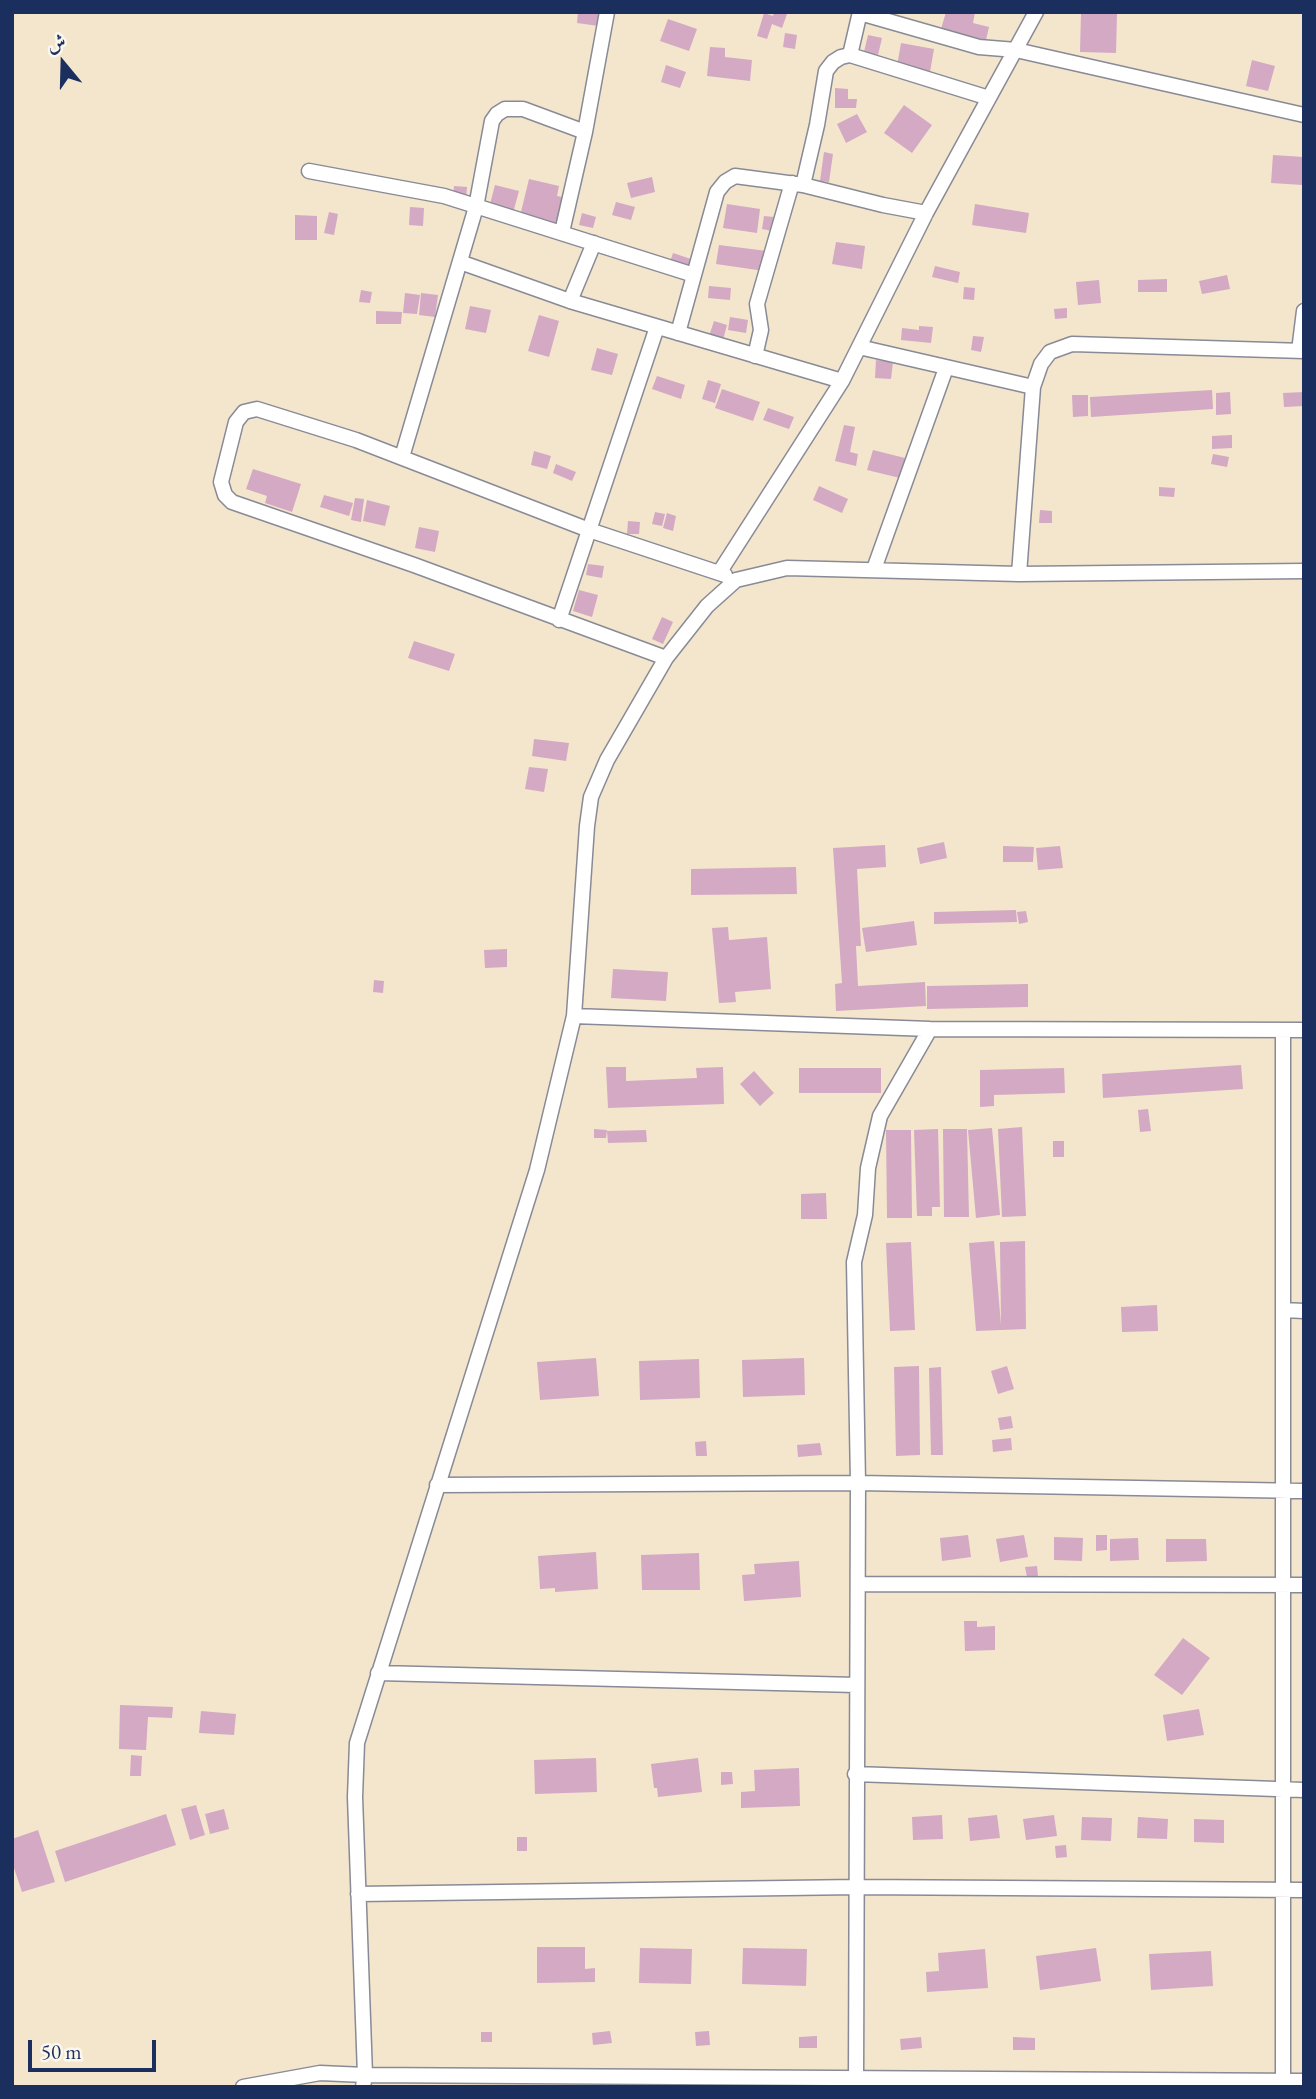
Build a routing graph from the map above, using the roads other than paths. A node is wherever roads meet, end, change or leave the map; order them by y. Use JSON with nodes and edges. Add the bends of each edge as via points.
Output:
{"nodes":[{"id":1,"x":607,"y":12,"type":"edge"},
{"id":2,"x":1036,"y":12,"type":"edge"},
{"id":3,"x":860,"y":13,"type":"edge"},
{"id":4,"x":1016,"y":50,"type":"junction"},
{"id":5,"x":850,"y":55,"type":"junction"},
{"id":6,"x":989,"y":98,"type":"junction"},
{"id":7,"x":1304,"y":115,"type":"edge"},
{"id":8,"x":585,"y":132,"type":"junction"},
{"id":9,"x":309,"y":170,"type":"dead end"},
{"id":10,"x":797,"y":184,"type":"junction"},
{"id":11,"x":476,"y":206,"type":"junction"},
{"id":12,"x":926,"y":214,"type":"junction"},
{"id":13,"x":562,"y":232,"type":"junction"},
{"id":14,"x":594,"y":243,"type":"junction"},
{"id":15,"x":460,"y":262,"type":"junction"},
{"id":16,"x":694,"y":275,"type":"junction"},
{"id":17,"x":570,"y":301,"type":"junction"},
{"id":18,"x":1304,"y":311,"type":"edge"},
{"id":19,"x":657,"y":327,"type":"junction"},
{"id":20,"x":678,"y":333,"type":"junction"},
{"id":21,"x":859,"y":347,"type":"junction"},
{"id":22,"x":1301,"y":351,"type":"edge"},
{"id":23,"x":755,"y":356,"type":"junction"},
{"id":24,"x":946,"y":368,"type":"junction"},
{"id":25,"x":842,"y":381,"type":"junction"},
{"id":26,"x":1033,"y":387,"type":"junction"},
{"id":27,"x":402,"y":457,"type":"junction"},
{"id":28,"x":589,"y":530,"type":"junction"},
{"id":29,"x":874,"y":569,"type":"junction"},
{"id":30,"x":1304,"y":571,"type":"edge"},
{"id":31,"x":719,"y":573,"type":"junction"},
{"id":32,"x":1019,"y":574,"type":"junction"},
{"id":33,"x":736,"y":580,"type":"junction"},
{"id":34,"x":559,"y":620,"type":"junction"},
{"id":35,"x":666,"y":658,"type":"junction"},
{"id":36,"x":574,"y":1017,"type":"junction"},
{"id":37,"x":930,"y":1029,"type":"junction"},
{"id":38,"x":1283,"y":1030,"type":"junction"},
{"id":39,"x":1304,"y":1030,"type":"edge"},
{"id":40,"x":1283,"y":1310,"type":"junction"},
{"id":41,"x":1304,"y":1311,"type":"edge"},
{"id":42,"x":858,"y":1483,"type":"junction"},
{"id":43,"x":437,"y":1485,"type":"junction"},
{"id":44,"x":1283,"y":1491,"type":"junction"},
{"id":45,"x":1304,"y":1491,"type":"edge"},
{"id":46,"x":858,"y":1584,"type":"junction"},
{"id":47,"x":1283,"y":1585,"type":"junction"},
{"id":48,"x":1304,"y":1585,"type":"edge"},
{"id":49,"x":379,"y":1672,"type":"junction"},
{"id":50,"x":856,"y":1685,"type":"junction"},
{"id":51,"x":855,"y":1774,"type":"junction"},
{"id":52,"x":1284,"y":1790,"type":"junction"},
{"id":53,"x":1304,"y":1790,"type":"edge"},
{"id":54,"x":857,"y":1887,"type":"junction"},
{"id":55,"x":1283,"y":1890,"type":"junction"},
{"id":56,"x":1304,"y":1890,"type":"edge"},
{"id":57,"x":358,"y":1894,"type":"junction"},
{"id":58,"x":856,"y":2078,"type":"junction"},
{"id":59,"x":364,"y":2081,"type":"edge"},
{"id":60,"x":1304,"y":2081,"type":"edge"},
{"id":61,"x":518,"y":2082,"type":"edge"},
{"id":62,"x":582,"y":2082,"type":"edge"},
{"id":63,"x":808,"y":2082,"type":"edge"},
{"id":64,"x":1282,"y":2084,"type":"edge"},
{"id":65,"x":243,"y":2087,"type":"edge"}],
"edges":[{"from":1,"to":8,"type":"street"},
{"from":2,"to":4,"type":"street"},
{"from":3,"to":4,"type":"street","via":[[979,47]]},
{"from":3,"to":5,"type":"street"},
{"from":4,"to":6,"type":"street"},
{"from":4,"to":7,"type":"street"},
{"from":5,"to":6,"type":"street"},
{"from":5,"to":10,"type":"street","via":[[833,62],[826,71],[817,125]]},
{"from":6,"to":12,"type":"street"},
{"from":8,"to":11,"type":"street","via":[[523,109],[497,114]]},
{"from":8,"to":13,"type":"street"},
{"from":9,"to":11,"type":"street"},
{"from":10,"to":12,"type":"street"},
{"from":10,"to":16,"type":"street","via":[[735,176],[725,181]]},
{"from":10,"to":23,"type":"street","via":[[757,304],[761,330]]},
{"from":11,"to":13,"type":"street"},
{"from":11,"to":15,"type":"street"},
{"from":12,"to":21,"type":"street"},
{"from":13,"to":14,"type":"street"},
{"from":14,"to":16,"type":"street"},
{"from":14,"to":17,"type":"street"},
{"from":15,"to":17,"type":"street"},
{"from":15,"to":27,"type":"street"},
{"from":16,"to":20,"type":"street"},
{"from":17,"to":19,"type":"street"},
{"from":18,"to":22,"type":"street"},
{"from":19,"to":20,"type":"street"},
{"from":19,"to":28,"type":"street"},
{"from":20,"to":23,"type":"street"},
{"from":21,"to":24,"type":"street"},
{"from":21,"to":25,"type":"street"},
{"from":22,"to":26,"type":"street","via":[[1072,344],[1050,352]]},
{"from":23,"to":25,"type":"street"},
{"from":24,"to":26,"type":"street"},
{"from":24,"to":29,"type":"street"},
{"from":25,"to":31,"type":"street"},
{"from":26,"to":32,"type":"street"},
{"from":27,"to":28,"type":"street"},
{"from":27,"to":34,"type":"street","via":[[257,409],[244,412],[236,422],[221,482],[232,502]]},
{"from":28,"to":31,"type":"street"},
{"from":28,"to":34,"type":"street"},
{"from":29,"to":32,"type":"street"},
{"from":29,"to":33,"type":"street","via":[[787,568]]},
{"from":30,"to":32,"type":"street"},
{"from":31,"to":33,"type":"street"},
{"from":33,"to":35,"type":"street","via":[[707,606]]},
{"from":34,"to":35,"type":"street"},
{"from":35,"to":36,"type":"street","via":[[591,797]]},
{"from":36,"to":37,"type":"street"},
{"from":36,"to":43,"type":"street","via":[[533,1183]]},
{"from":37,"to":38,"type":"street"},
{"from":37,"to":42,"type":"street","via":[[880,1116],[868,1168],[865,1215],[854,1262]]},
{"from":38,"to":39,"type":"street"},
{"from":38,"to":40,"type":"street"},
{"from":40,"to":41,"type":"street"},
{"from":40,"to":44,"type":"street"},
{"from":42,"to":43,"type":"street"},
{"from":42,"to":44,"type":"street"},
{"from":42,"to":46,"type":"street"},
{"from":43,"to":49,"type":"street"},
{"from":44,"to":45,"type":"street"},
{"from":44,"to":47,"type":"street"},
{"from":46,"to":47,"type":"street"},
{"from":46,"to":50,"type":"street"},
{"from":47,"to":48,"type":"street"},
{"from":47,"to":52,"type":"street"},
{"from":49,"to":50,"type":"street"},
{"from":49,"to":57,"type":"street","via":[[357,1743]]},
{"from":50,"to":51,"type":"street"},
{"from":51,"to":52,"type":"street"},
{"from":51,"to":54,"type":"street"},
{"from":52,"to":53,"type":"street"},
{"from":52,"to":55,"type":"street"},
{"from":54,"to":55,"type":"street"},
{"from":54,"to":57,"type":"street"},
{"from":54,"to":58,"type":"street"},
{"from":55,"to":56,"type":"street"},
{"from":55,"to":64,"type":"street"},
{"from":57,"to":59,"type":"street"},
{"from":58,"to":63,"type":"street"},
{"from":58,"to":64,"type":"street"},
{"from":59,"to":61,"type":"street"},
{"from":59,"to":65,"type":"street","via":[[320,2073]]},
{"from":60,"to":64,"type":"street"},
{"from":61,"to":62,"type":"street"},
{"from":62,"to":63,"type":"street"}]}
